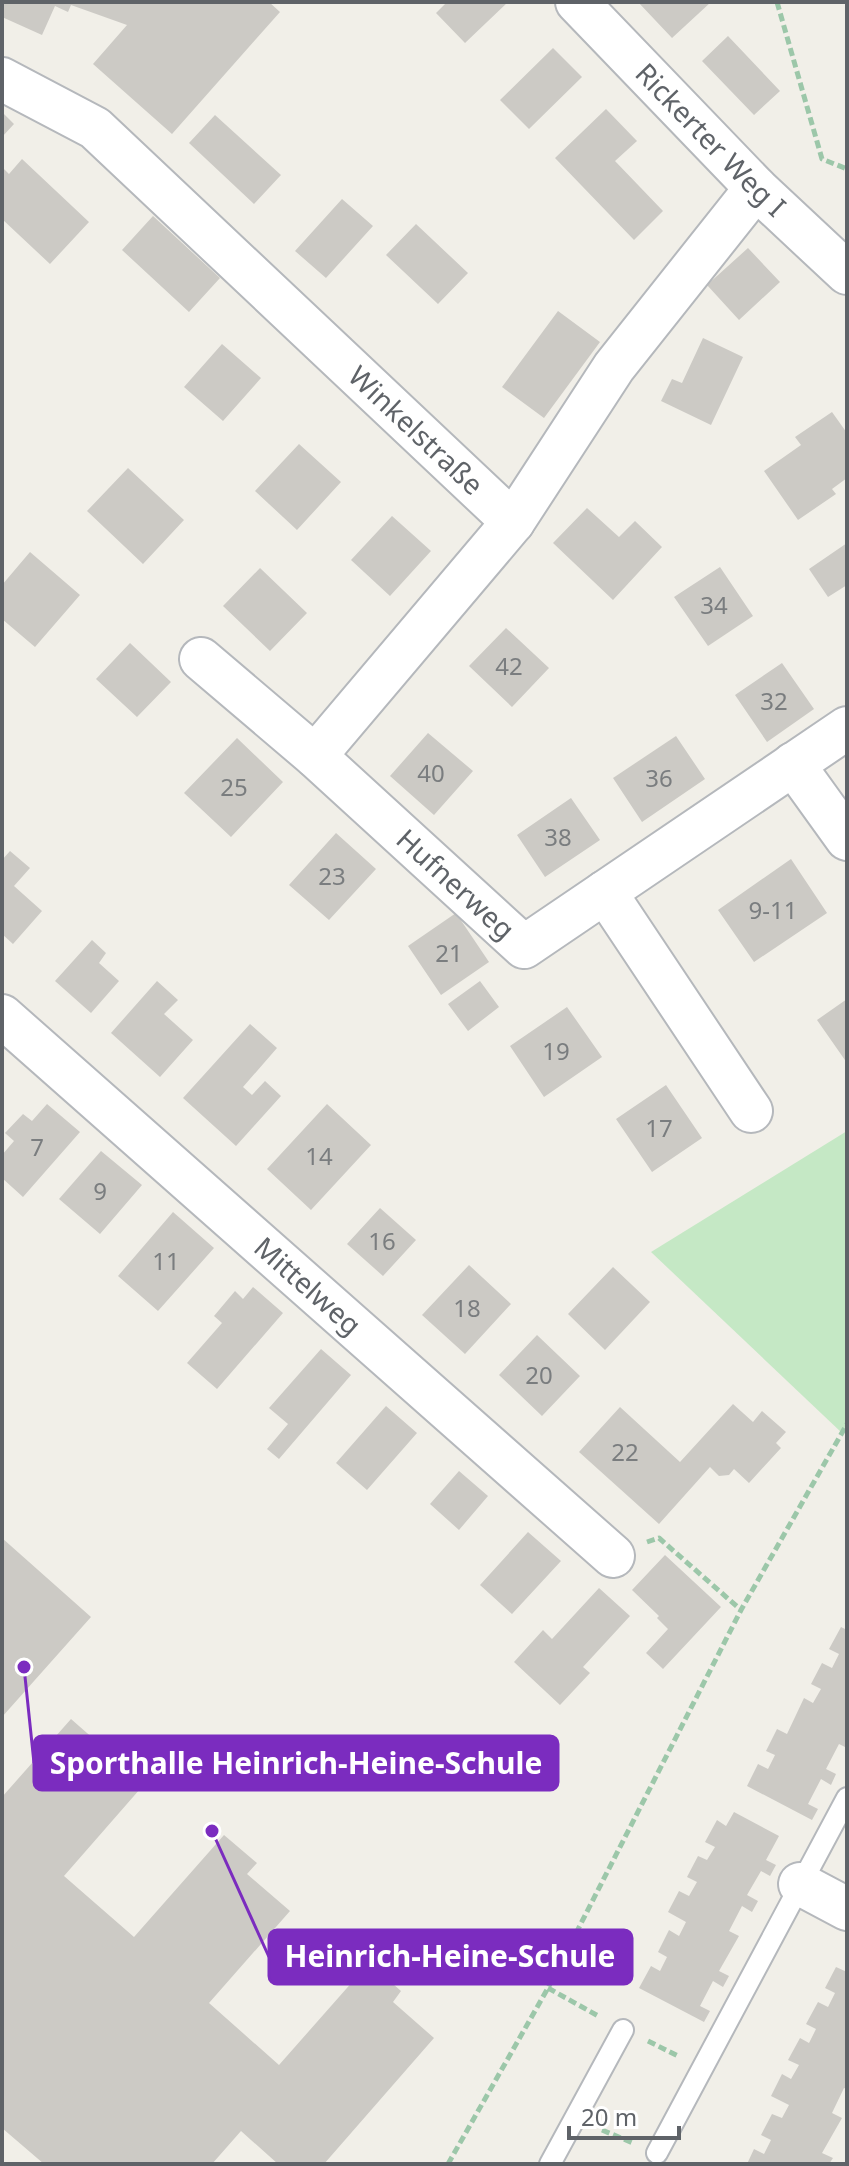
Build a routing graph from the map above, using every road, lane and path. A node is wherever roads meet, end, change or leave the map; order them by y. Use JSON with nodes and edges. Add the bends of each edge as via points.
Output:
{"nodes":[{"id":1,"x":577,"y":2,"type":"edge"},
{"id":2,"x":777,"y":2,"type":"edge"},
{"id":3,"x":2,"y":79,"type":"edge"},
{"id":4,"x":847,"y":169,"type":"edge"},
{"id":5,"x":756,"y":188,"type":"junction"},
{"id":6,"x":847,"y":271,"type":"edge"},
{"id":7,"x":513,"y":522,"type":"junction"},
{"id":8,"x":201,"y":659,"type":"dead end"},
{"id":9,"x":847,"y":728,"type":"edge"},
{"id":10,"x":315,"y":756,"type":"junction"},
{"id":11,"x":793,"y":764,"type":"junction"},
{"id":12,"x":847,"y":839,"type":"edge"},
{"id":13,"x":605,"y":892,"type":"junction"},
{"id":14,"x":2,"y":1016,"type":"edge"},
{"id":15,"x":751,"y":1111,"type":"dead end"},
{"id":16,"x":847,"y":1424,"type":"edge"},
{"id":17,"x":659,"y":1538,"type":"dead end"},
{"id":18,"x":613,"y":1556,"type":"dead end"},
{"id":19,"x":741,"y":1610,"type":"junction"},
{"id":20,"x":847,"y":1798,"type":"edge"},
{"id":21,"x":800,"y":1884,"type":"junction"},
{"id":22,"x":847,"y":1909,"type":"edge"},
{"id":23,"x":623,"y":2030,"type":"dead end"},
{"id":24,"x":575,"y":2118,"type":"junction"},
{"id":25,"x":657,"y":2153,"type":"joint"},
{"id":26,"x":448,"y":2164,"type":"edge"},
{"id":27,"x":550,"y":2164,"type":"edge"}],
"edges":[{"from":1,"to":5,"type":"street","name":"Rickerter Weg I"},
{"from":2,"to":4,"type":"path","via":[[822,159]]},
{"from":3,"to":7,"type":"street","name":"Winkelstraße","via":[[95,128]]},
{"from":5,"to":6,"type":"street","name":"Rickerter Weg I"},
{"from":5,"to":7,"type":"street","via":[[614,367]]},
{"from":7,"to":10,"type":"street"},
{"from":8,"to":10,"type":"street","name":"Hufnerweg"},
{"from":9,"to":11,"type":"street","name":"Hufnerweg"},
{"from":10,"to":13,"type":"street","name":"Hufnerweg","via":[[524,947]]},
{"from":11,"to":12,"type":"street"},
{"from":11,"to":13,"type":"street","name":"Hufnerweg"},
{"from":13,"to":15,"type":"street"},
{"from":14,"to":18,"type":"street","name":"Mittelweg"},
{"from":16,"to":19,"type":"path"},
{"from":17,"to":19,"type":"path"},
{"from":19,"to":26,"type":"path","via":[[548,1988]]},
{"from":20,"to":21,"type":"lane"},
{"from":21,"to":22,"type":"street"},
{"from":21,"to":25,"type":"lane"},
{"from":23,"to":24,"type":"lane"},
{"from":24,"to":25,"type":"path"},
{"from":24,"to":27,"type":"lane"}]}
